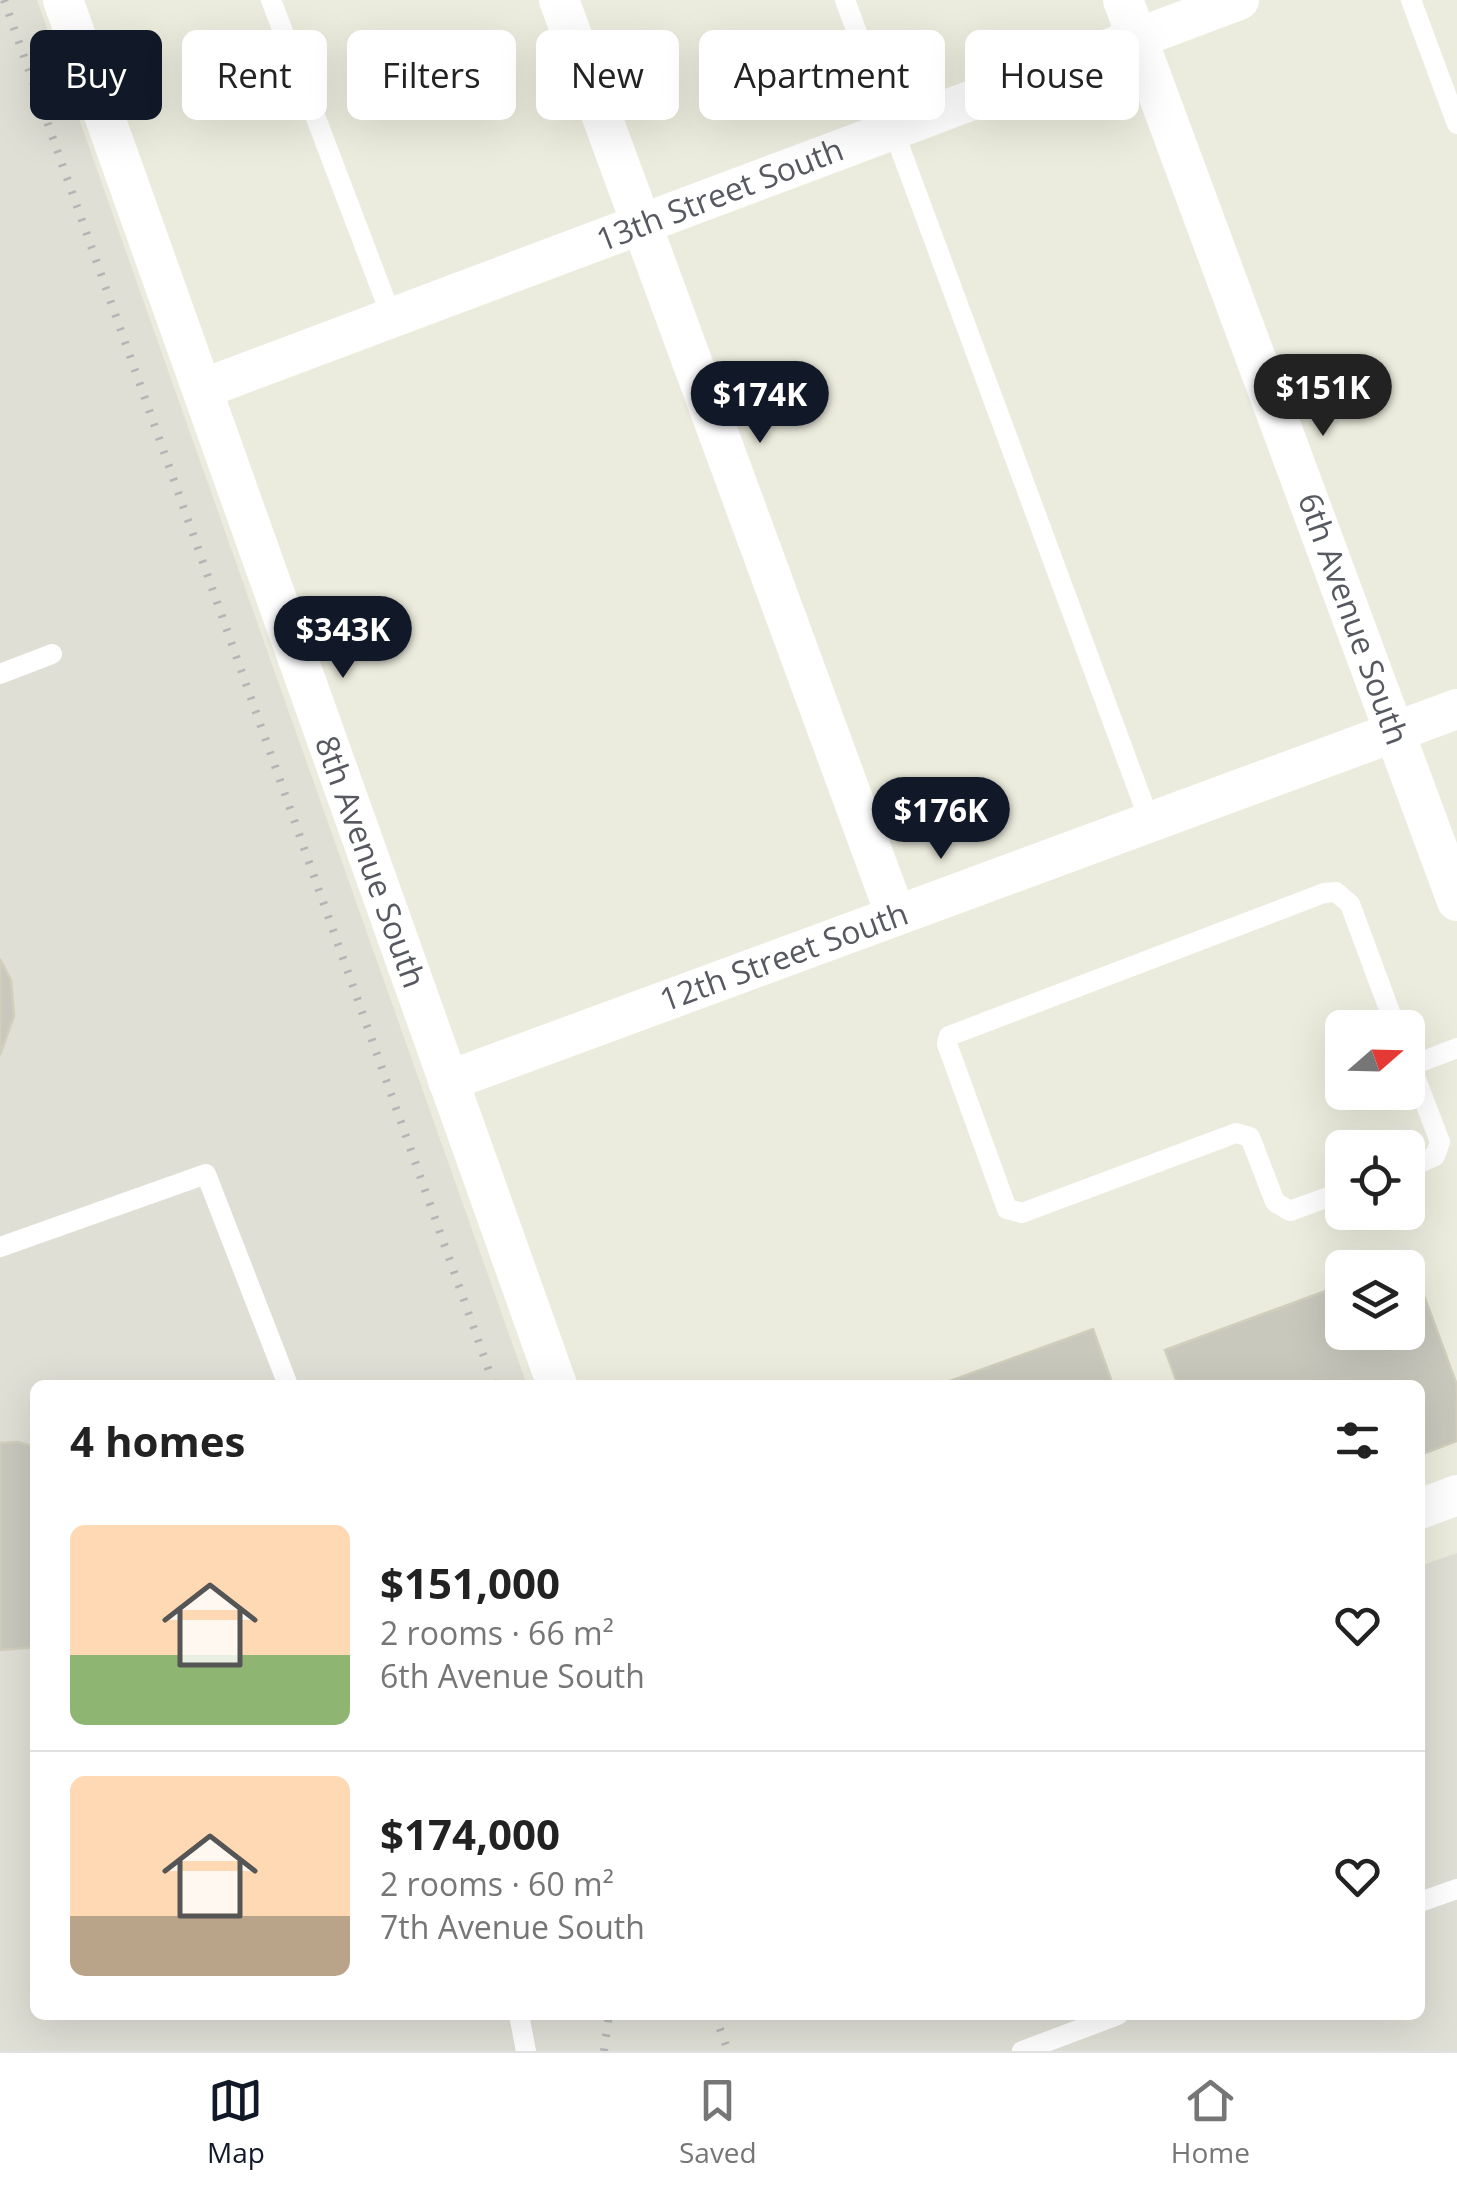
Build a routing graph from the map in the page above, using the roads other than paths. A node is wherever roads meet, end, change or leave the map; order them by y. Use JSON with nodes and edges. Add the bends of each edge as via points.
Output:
{"nodes":[{"id":1,"x":63,"y":0,"type":"edge"},
{"id":2,"x":270,"y":0,"type":"edge"},
{"id":3,"x":559,"y":0,"type":"edge"},
{"id":4,"x":844,"y":0,"type":"edge"},
{"id":5,"x":1123,"y":0,"type":"edge"},
{"id":6,"x":1239,"y":0,"type":"edge"},
{"id":7,"x":1410,"y":0,"type":"edge"},
{"id":8,"x":1134,"y":30,"type":"edge"},
{"id":9,"x":1139,"y":37,"type":"edge"},
{"id":10,"x":1139,"y":43,"type":"edge"},
{"id":11,"x":965,"y":103,"type":"edge"},
{"id":12,"x":1457,"y":124,"type":"edge"},
{"id":13,"x":893,"y":130,"type":"junction"},
{"id":14,"x":642,"y":224,"type":"junction"},
{"id":15,"x":392,"y":318,"type":"junction"},
{"id":16,"x":202,"y":389,"type":"junction"},
{"id":17,"x":52,"y":654,"type":"dead end"},
{"id":18,"x":0,"y":674,"type":"edge"},
{"id":19,"x":1457,"y":709,"type":"edge"},
{"id":20,"x":1394,"y":732,"type":"junction"},
{"id":21,"x":1150,"y":822,"type":"junction"},
{"id":22,"x":1445,"y":830,"type":"edge"},
{"id":23,"x":1457,"y":901,"type":"edge"},
{"id":24,"x":896,"y":916,"type":"junction"},
{"id":25,"x":1389,"y":1010,"type":"edge"},
{"id":26,"x":1457,"y":1048,"type":"edge"},
{"id":27,"x":1425,"y":1057,"type":"edge"},
{"id":28,"x":448,"y":1081,"type":"junction"},
{"id":29,"x":1425,"y":1103,"type":"edge"},
{"id":30,"x":1425,"y":1160,"type":"edge"},
{"id":31,"x":1325,"y":1198,"type":"edge"},
{"id":32,"x":0,"y":1247,"type":"edge"},
{"id":33,"x":286,"y":1380,"type":"edge"},
{"id":34,"x":554,"y":1380,"type":"edge"},
{"id":35,"x":1457,"y":1495,"type":"edge"},
{"id":36,"x":1425,"y":1506,"type":"edge"},
{"id":37,"x":1457,"y":1888,"type":"edge"},
{"id":38,"x":1425,"y":1900,"type":"edge"},
{"id":39,"x":521,"y":2020,"type":"edge"},
{"id":40,"x":1105,"y":2020,"type":"edge"},
{"id":41,"x":526,"y":2051,"type":"edge"},
{"id":42,"x":1022,"y":2051,"type":"edge"}],
"edges":[{"from":1,"to":16,"type":"street","name":"8th Avenue South"},
{"from":2,"to":15,"type":"lane"},
{"from":3,"to":14,"type":"street"},
{"from":4,"to":13,"type":"lane"},
{"from":5,"to":8,"type":"street","name":"6th Avenue South"},
{"from":6,"to":9,"type":"street","name":"13th Street South"},
{"from":7,"to":12,"type":"lane"},
{"from":10,"to":20,"type":"street","name":"6th Avenue South"},
{"from":11,"to":13,"type":"street","name":"13th Street South"},
{"from":13,"to":14,"type":"street","name":"13th Street South"},
{"from":13,"to":21,"type":"lane"},
{"from":14,"to":15,"type":"street","name":"13th Street South"},
{"from":14,"to":24,"type":"street"},
{"from":15,"to":16,"type":"street","name":"13th Street South"},
{"from":16,"to":28,"type":"street","name":"8th Avenue South"},
{"from":17,"to":18,"type":"lane"},
{"from":19,"to":20,"type":"street","name":"12th Street South"},
{"from":20,"to":21,"type":"street","name":"12th Street South"},
{"from":20,"to":22,"type":"street","name":"6th Avenue South"},
{"from":21,"to":24,"type":"street","name":"12th Street South"},
{"from":22,"to":23,"type":"street","name":"6th Avenue South"},
{"from":24,"to":28,"type":"street","name":"12th Street South"},
{"from":25,"to":31,"type":"lane","via":[[1350,904],[1336,892],[949,1036],[1013,1212],[1236,1133],[1250,1137],[1281,1208]]},
{"from":26,"to":27,"type":"lane"},
{"from":28,"to":34,"type":"street","name":"8th Avenue South"},
{"from":29,"to":30,"type":"lane","via":[[1440,1142]]},
{"from":32,"to":33,"type":"lane","via":[[206,1174]]},
{"from":35,"to":36,"type":"street"},
{"from":37,"to":38,"type":"lane"},
{"from":39,"to":41,"type":"lane"},
{"from":40,"to":42,"type":"lane"}]}
